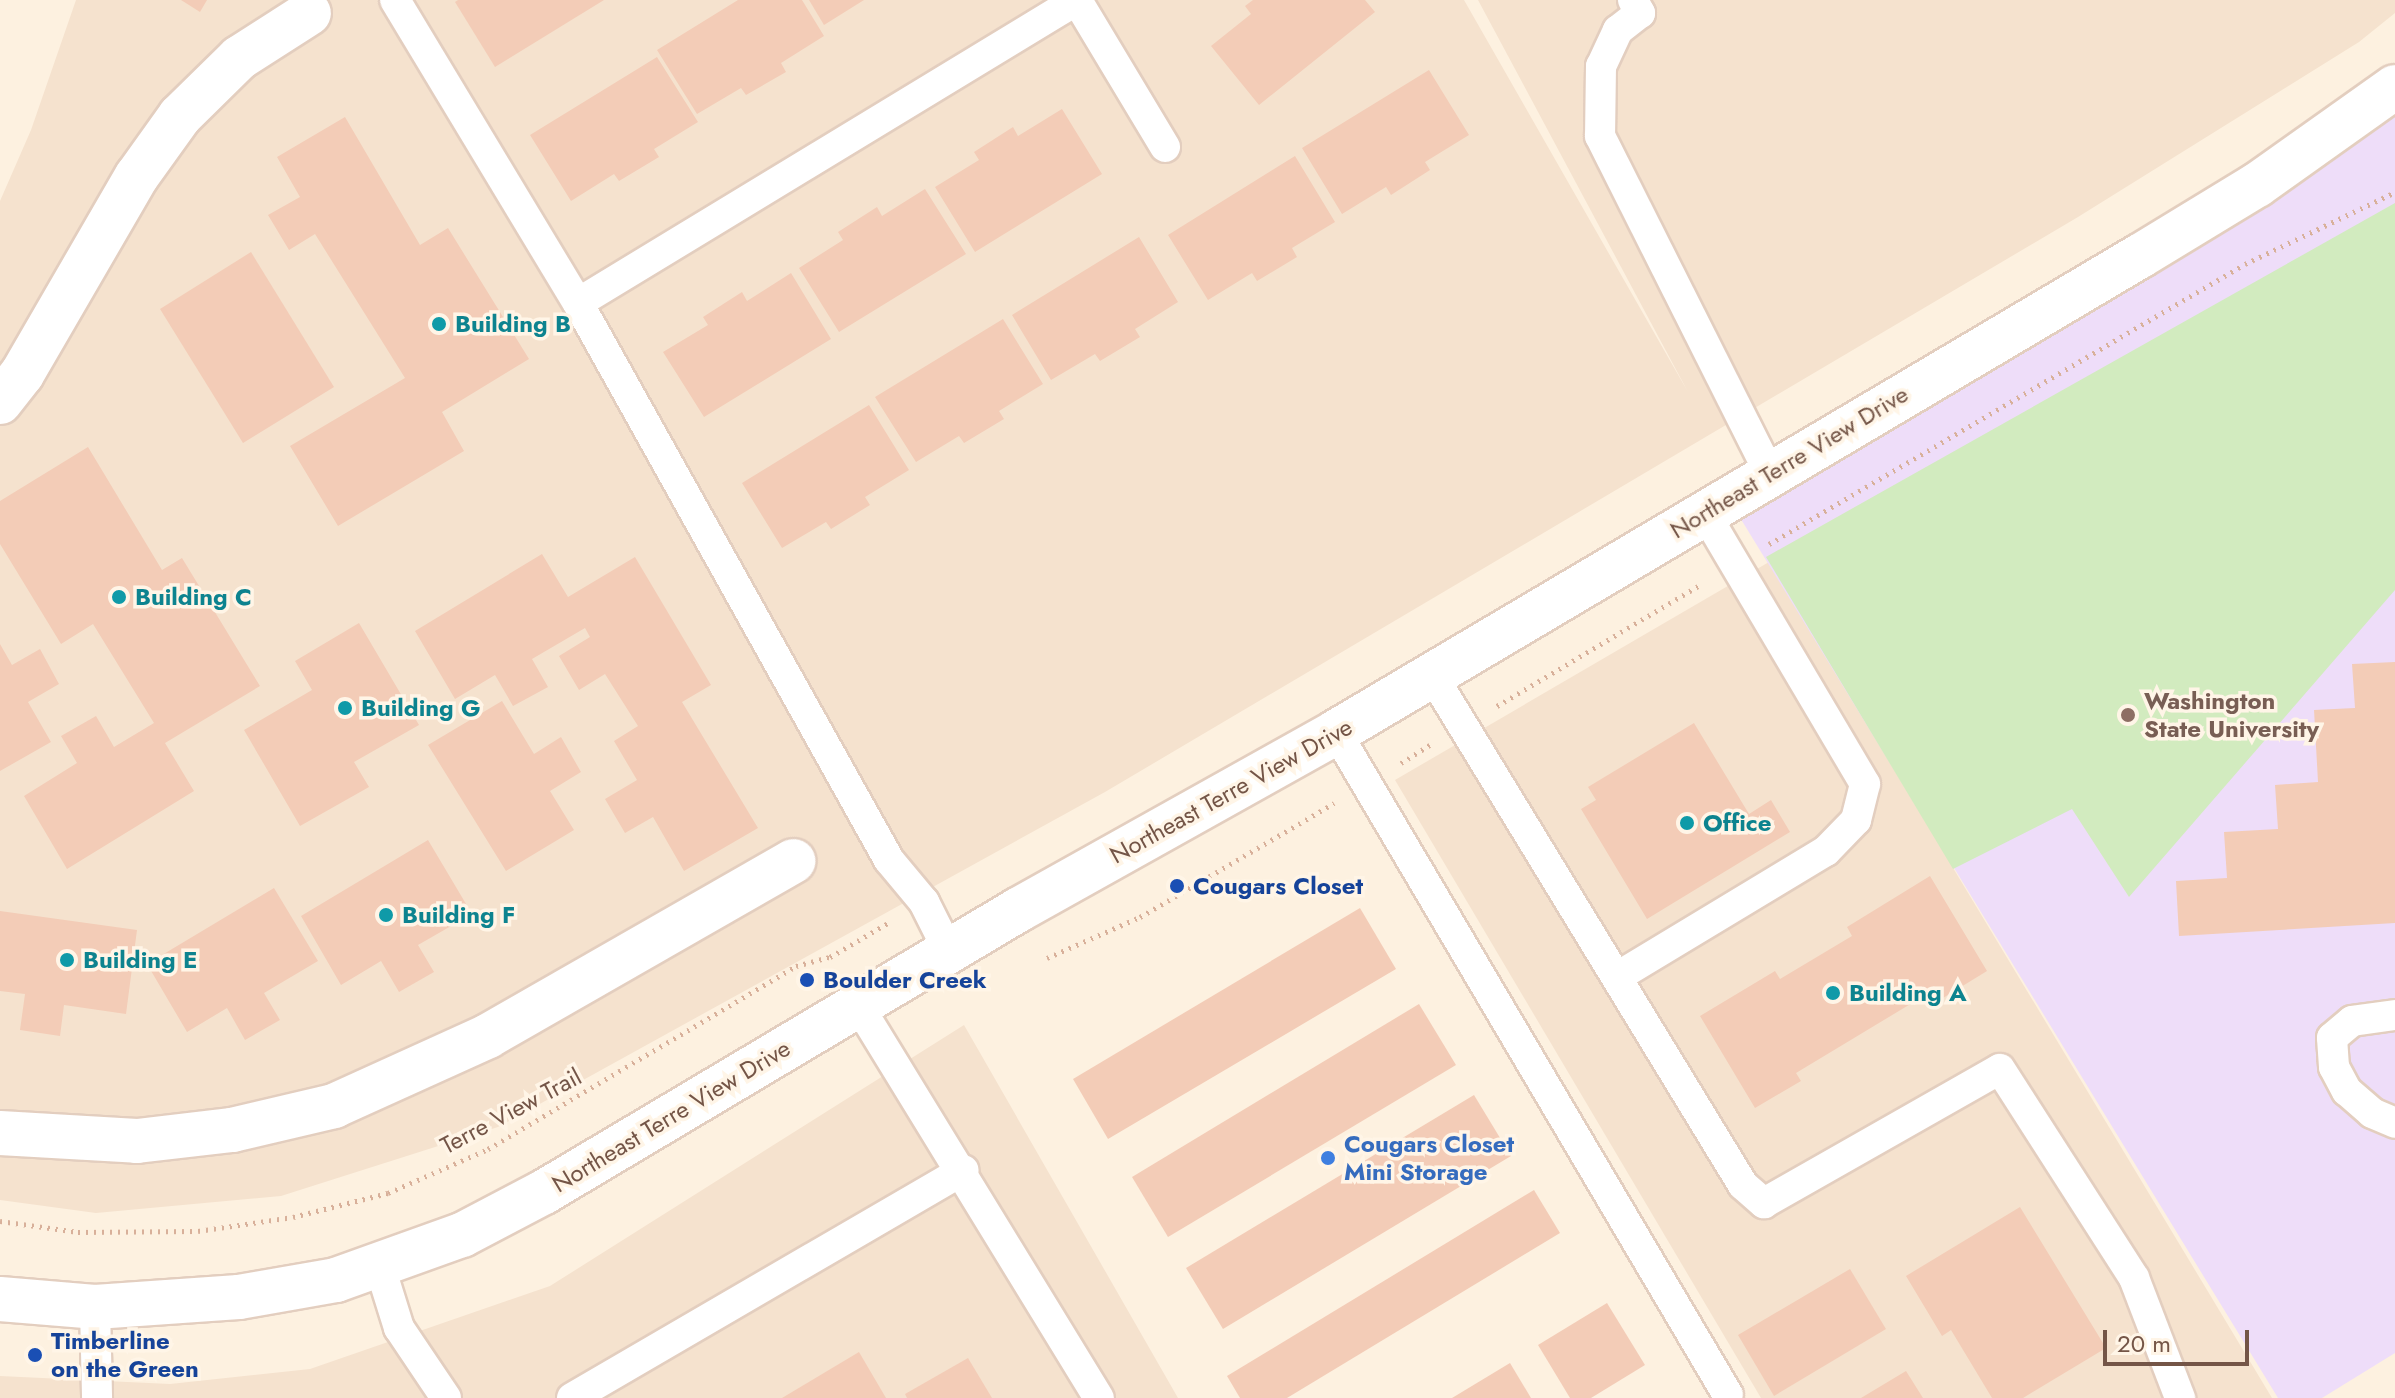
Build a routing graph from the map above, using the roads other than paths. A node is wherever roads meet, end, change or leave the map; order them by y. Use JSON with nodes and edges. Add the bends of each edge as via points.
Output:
{"nodes":[{"id":1,"x":395,"y":0,"type":"edge"},
{"id":2,"x":1633,"y":0,"type":"edge"},
{"id":3,"x":1078,"y":1,"type":"edge"},
{"id":4,"x":309,"y":13,"type":"dead end"},
{"id":5,"x":2395,"y":87,"type":"edge"},
{"id":6,"x":1165,"y":147,"type":"dead end"},
{"id":7,"x":578,"y":303,"type":"junction"},
{"id":8,"x":0,"y":402,"type":"edge"},
{"id":9,"x":1769,"y":472,"type":"junction"},
{"id":10,"x":1704,"y":512,"type":"junction"},
{"id":11,"x":1432,"y":675,"type":"junction"},
{"id":12,"x":1336,"y":732,"type":"junction"},
{"id":13,"x":793,"y":861,"type":"dead end"},
{"id":14,"x":949,"y":952,"type":"junction"},
{"id":15,"x":1617,"y":977,"type":"junction"},
{"id":16,"x":858,"y":1005,"type":"junction"},
{"id":17,"x":2395,"y":1015,"type":"edge"},
{"id":18,"x":2395,"y":1123,"type":"edge"},
{"id":19,"x":0,"y":1133,"type":"edge"},
{"id":20,"x":963,"y":1170,"type":"junction"},
{"id":21,"x":380,"y":1267,"type":"junction"},
{"id":22,"x":0,"y":1299,"type":"edge"},
{"id":23,"x":95,"y":1307,"type":"junction"},
{"id":24,"x":1728,"y":1395,"type":"dead end"},
{"id":25,"x":97,"y":1398,"type":"edge"},
{"id":26,"x":446,"y":1398,"type":"edge"},
{"id":27,"x":572,"y":1398,"type":"edge"},
{"id":28,"x":1099,"y":1398,"type":"edge"},
{"id":29,"x":2180,"y":1398,"type":"edge"}],
"edges":[{"from":1,"to":7,"type":"lane"},
{"from":2,"to":9,"type":"lane","via":[[1640,13],[1618,30],[1601,66],[1600,136]]},
{"from":3,"to":6,"type":"lane"},
{"from":3,"to":7,"type":"lane"},
{"from":4,"to":8,"type":"main road","via":[[239,58],[180,116],[137,176],[22,374]]},
{"from":5,"to":9,"type":"main road","name":"Northeast Terre View Drive","via":[[2257,185]]},
{"from":7,"to":14,"type":"lane","via":[[881,846],[924,902]]},
{"from":9,"to":10,"type":"main road","name":"Northeast Terre View Drive"},
{"from":10,"to":11,"type":"main road","name":"Northeast Terre View Drive"},
{"from":10,"to":15,"type":"lane","via":[[1865,784],[1856,820],[1826,851]]},
{"from":11,"to":12,"type":"main road","name":"Northeast Terre View Drive"},
{"from":11,"to":15,"type":"lane"},
{"from":12,"to":14,"type":"main road","name":"Northeast Terre View Drive"},
{"from":12,"to":24,"type":"lane"},
{"from":13,"to":19,"type":"main road","via":[[488,1036],[334,1106],[232,1130],[137,1141]]},
{"from":14,"to":16,"type":"main road","name":"Northeast Terre View Drive"},
{"from":15,"to":29,"type":"lane","via":[[1743,1185],[1764,1203],[2000,1069],[2134,1278]]},
{"from":16,"to":20,"type":"lane"},
{"from":16,"to":21,"type":"main road","name":"Northeast Terre View Drive","via":[[544,1192],[462,1235]]},
{"from":17,"to":18,"type":"lane","via":[[2352,1021],[2332,1038],[2334,1067],[2347,1091],[2372,1113]]},
{"from":20,"to":27,"type":"lane"},
{"from":20,"to":28,"type":"lane"},
{"from":21,"to":23,"type":"main road","name":"Northeast Terre View Drive","via":[[239,1297]]},
{"from":21,"to":26,"type":"lane","via":[[399,1328]]},
{"from":22,"to":23,"type":"main road","name":"Northeast Terre View Drive"},
{"from":23,"to":25,"type":"lane"}]}
